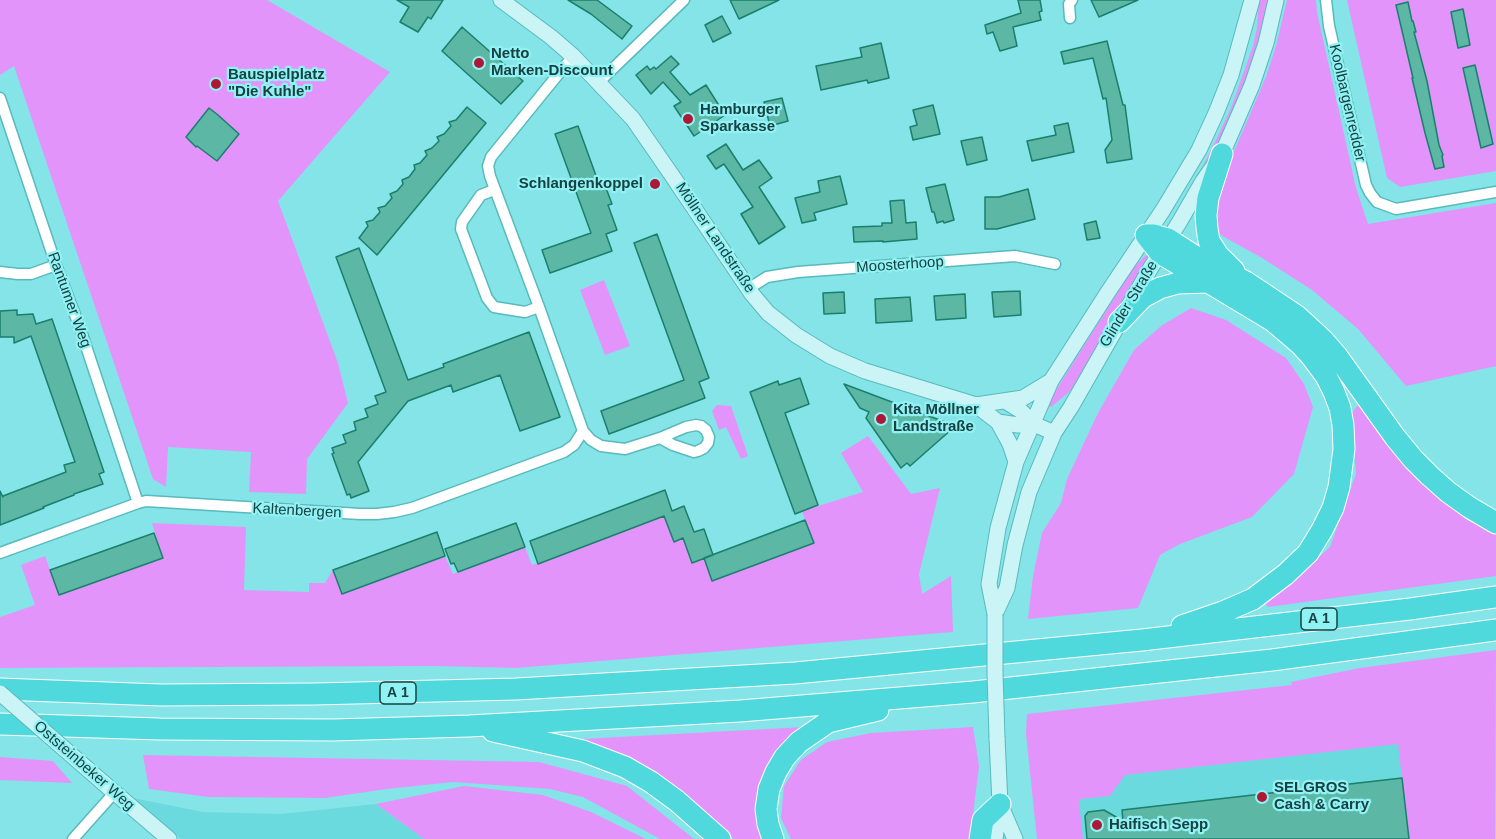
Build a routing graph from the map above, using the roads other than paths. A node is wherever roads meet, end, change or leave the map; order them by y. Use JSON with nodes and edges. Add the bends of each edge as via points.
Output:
{"nodes":[{"id":1,"x":501,"y":0,"type":"edge"},
{"id":2,"x":684,"y":0,"type":"edge"},
{"id":3,"x":1072,"y":0,"type":"edge"},
{"id":4,"x":1252,"y":0,"type":"edge"},
{"id":5,"x":1276,"y":0,"type":"edge"},
{"id":6,"x":1326,"y":0,"type":"edge"},
{"id":7,"x":1070,"y":18,"type":"dead end"},
{"id":8,"x":573,"y":56,"type":"junction"},
{"id":9,"x":599,"y":82,"type":"junction"},
{"id":10,"x":0,"y":98,"type":"edge"},
{"id":11,"x":1222,"y":154,"type":"junction"},
{"id":12,"x":494,"y":190,"type":"junction"},
{"id":13,"x":1496,"y":192,"type":"edge"},
{"id":14,"x":1146,"y":235,"type":"junction"},
{"id":15,"x":1164,"y":246,"type":"junction"},
{"id":16,"x":1055,"y":264,"type":"dead end"},
{"id":17,"x":56,"y":266,"type":"junction"},
{"id":18,"x":0,"y":272,"type":"edge"},
{"id":19,"x":1209,"y":282,"type":"junction"},
{"id":20,"x":1246,"y":282,"type":"junction"},
{"id":21,"x":748,"y":289,"type":"junction"},
{"id":22,"x":539,"y":307,"type":"junction"},
{"id":23,"x":1119,"y":322,"type":"junction"},
{"id":24,"x":1051,"y":381,"type":"junction"},
{"id":25,"x":1005,"y":401,"type":"junction"},
{"id":26,"x":976,"y":405,"type":"junction"},
{"id":27,"x":998,"y":422,"type":"junction"},
{"id":28,"x":1034,"y":424,"type":"junction"},
{"id":29,"x":583,"y":431,"type":"junction"},
{"id":30,"x":1054,"y":434,"type":"junction"},
{"id":31,"x":660,"y":438,"type":"dead end"},
{"id":32,"x":1016,"y":462,"type":"junction"},
{"id":33,"x":138,"y":503,"type":"junction"},
{"id":34,"x":1496,"y":523,"type":"edge"},
{"id":35,"x":0,"y":554,"type":"edge"},
{"id":36,"x":1496,"y":597,"type":"edge"},
{"id":37,"x":996,"y":614,"type":"junction"},
{"id":38,"x":1496,"y":630,"type":"edge"},
{"id":39,"x":1142,"y":640,"type":"junction"},
{"id":40,"x":0,"y":691,"type":"edge"},
{"id":41,"x":942,"y":694,"type":"junction"},
{"id":42,"x":0,"y":724,"type":"edge"},
{"id":43,"x":468,"y":726,"type":"junction"},
{"id":44,"x":111,"y":790,"type":"junction"},
{"id":45,"x":1000,"y":804,"type":"junction"},
{"id":46,"x":73,"y":839,"type":"edge"},
{"id":47,"x":169,"y":839,"type":"edge"},
{"id":48,"x":720,"y":839,"type":"edge"},
{"id":49,"x":773,"y":839,"type":"edge"},
{"id":50,"x":980,"y":839,"type":"edge"},
{"id":51,"x":995,"y":839,"type":"edge"},
{"id":52,"x":1015,"y":839,"type":"edge"}],
"edges":[{"from":1,"to":8,"type":"main road","name":"Möllner Landstraße"},
{"from":2,"to":9,"type":"street"},
{"from":3,"to":7,"type":"street"},
{"from":4,"to":14,"type":"main road","name":"Glinder Straße","via":[[1232,75],[1216,113],[1199,150]]},
{"from":5,"to":11,"type":"main road","name":"Glinder Straße","via":[[1252,85]]},
{"from":6,"to":13,"type":"street","name":"Koolbargenredder","via":[[1366,185],[1377,202],[1396,209]]},
{"from":8,"to":9,"type":"main road","name":"Möllner Landstraße"},
{"from":8,"to":12,"type":"street","via":[[492,157],[488,166]]},
{"from":9,"to":21,"type":"main road","name":"Möllner Landstraße","via":[[633,120]]},
{"from":10,"to":17,"type":"street","name":"Rantumer Weg"},
{"from":11,"to":15,"type":"main road","name":"Glinder Straße"},
{"from":11,"to":20,"type":"highway","via":[[1208,198],[1209,241]]},
{"from":12,"to":22,"type":"street"},
{"from":12,"to":22,"type":"street","via":[[482,195],[462,222],[461,230],[487,298],[494,307],[525,312]]},
{"from":14,"to":15,"type":"highway"},
{"from":14,"to":24,"type":"main road","name":"Glinder Straße"},
{"from":15,"to":19,"type":"highway"},
{"from":15,"to":20,"type":"highway","via":[[1192,255]]},
{"from":15,"to":23,"type":"main road","name":"Glinder Straße"},
{"from":16,"to":21,"type":"street","name":"Moosterhoop","via":[[1015,256],[798,272],[767,277]]},
{"from":17,"to":18,"type":"street","via":[[31,274]]},
{"from":17,"to":33,"type":"street","name":"Rantumer Weg"},
{"from":19,"to":23,"type":"highway","via":[[1160,288],[1143,297]]},
{"from":19,"to":39,"type":"highway","via":[[1273,321],[1311,356],[1326,376],[1343,425],[1339,487],[1333,508],[1308,554],[1264,592],[1239,606]]},
{"from":20,"to":34,"type":"highway","via":[[1293,312],[1323,340],[1395,437],[1430,476]]},
{"from":21,"to":26,"type":"main road","name":"Möllner Landstraße","via":[[768,313],[830,356],[865,371]]},
{"from":22,"to":29,"type":"street"},
{"from":23,"to":30,"type":"main road","name":"Glinder Straße"},
{"from":24,"to":25,"type":"main road","name":"Möllner Landstraße","via":[[1023,398]]},
{"from":24,"to":28,"type":"main road","name":"Glinder Straße"},
{"from":25,"to":26,"type":"main road","name":"Möllner Landstraße"},
{"from":25,"to":28,"type":"main road"},
{"from":26,"to":27,"type":"main road","name":"Möllner Landstraße"},
{"from":27,"to":28,"type":"main road"},
{"from":27,"to":32,"type":"main road","name":"Möllner Landstraße"},
{"from":28,"to":30,"type":"main road"},
{"from":28,"to":32,"type":"main road","name":"Glinder Straße"},
{"from":29,"to":31,"type":"street","via":[[601,446],[613,448],[631,448]]},
{"from":29,"to":33,"type":"street","name":"Kaltenbergen","via":[[564,452],[394,512],[360,514]]},
{"from":30,"to":37,"type":"main road","name":"Glinder Straße","via":[[1029,492],[1007,588]]},
{"from":32,"to":37,"type":"main road","name":"Glinder Straße","via":[[988,584]]},
{"from":33,"to":35,"type":"street","name":"Kaltenbergen"},
{"from":36,"to":39,"type":"highway","number":"A 1"},
{"from":37,"to":45,"type":"main road","name":"Glinder Straße","bridge":true},
{"from":38,"to":41,"type":"highway","number":"A 1","via":[[1272,660]]},
{"from":39,"to":40,"type":"highway","number":"A 1","via":[[795,674],[482,690],[160,695]]},
{"from":40,"to":44,"type":"main road","name":"Oststeinbeker Weg","bridge":true},
{"from":41,"to":43,"type":"highway","number":"A 1","via":[[740,711]]},
{"from":41,"to":49,"type":"highway","via":[[828,722],[798,742],[785,757],[769,789],[766,809]]},
{"from":42,"to":43,"type":"highway","number":"A 1","via":[[333,730]]},
{"from":43,"to":48,"type":"highway","via":[[583,751],[625,767],[677,801]]},
{"from":44,"to":46,"type":"street"},
{"from":44,"to":47,"type":"main road","name":"Oststeinbeker Weg"},
{"from":45,"to":50,"type":"highway","via":[[983,820]]},
{"from":45,"to":51,"type":"main road","name":"Glinder Straße"},
{"from":45,"to":52,"type":"main road","name":"Glinder Straße"}]}
